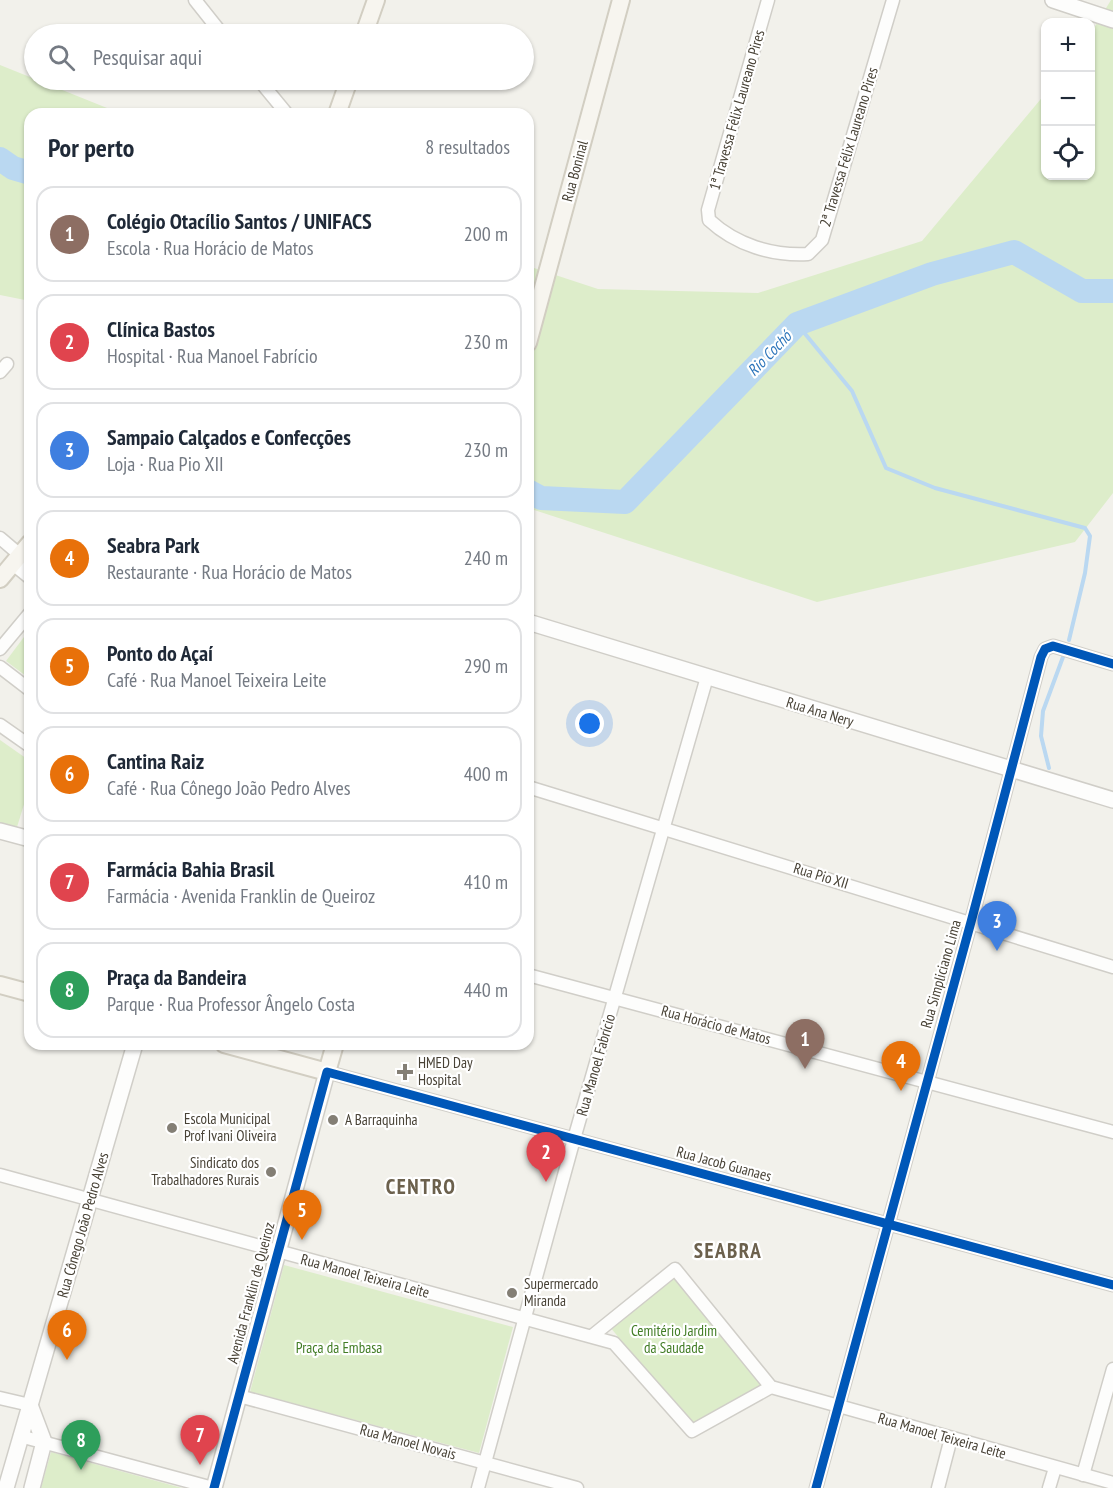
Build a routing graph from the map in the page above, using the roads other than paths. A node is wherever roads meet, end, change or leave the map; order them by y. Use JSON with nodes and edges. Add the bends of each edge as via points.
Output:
{"nodes":[{"id":1,"x":376,"y":0,"type":"edge"},
{"id":2,"x":621,"y":0,"type":"edge"},
{"id":3,"x":768,"y":0,"type":"edge"},
{"id":4,"x":893,"y":0,"type":"edge"},
{"id":5,"x":1053,"y":0,"type":"edge"},
{"id":6,"x":201,"y":3,"type":"edge"},
{"id":7,"x":1113,"y":20,"type":"edge"},
{"id":8,"x":215,"y":24,"type":"edge"},
{"id":9,"x":368,"y":24,"type":"edge"},
{"id":10,"x":267,"y":90,"type":"edge"},
{"id":11,"x":345,"y":90,"type":"edge"},
{"id":12,"x":282,"y":108,"type":"edge"},
{"id":13,"x":338,"y":108,"type":"edge"},
{"id":14,"x":709,"y":220,"type":"joint"},
{"id":15,"x":534,"y":321,"type":"edge"},
{"id":16,"x":0,"y":538,"type":"edge"},
{"id":17,"x":21,"y":554,"type":"edge"},
{"id":18,"x":0,"y":579,"type":"edge"},
{"id":19,"x":24,"y":620,"type":"edge"},
{"id":20,"x":534,"y":624,"type":"edge"},
{"id":21,"x":0,"y":650,"type":"edge"},
{"id":22,"x":1113,"y":664,"type":"edge"},
{"id":23,"x":0,"y":667,"type":"edge"},
{"id":24,"x":707,"y":678,"type":"junction"},
{"id":25,"x":24,"y":685,"type":"edge"},
{"id":26,"x":0,"y":725,"type":"edge"},
{"id":27,"x":24,"y":742,"type":"edge"},
{"id":28,"x":1011,"y":769,"type":"junction"},
{"id":29,"x":534,"y":789,"type":"edge"},
{"id":30,"x":1113,"y":801,"type":"edge"},
{"id":31,"x":663,"y":828,"type":"junction"},
{"id":32,"x":0,"y":831,"type":"edge"},
{"id":33,"x":24,"y":837,"type":"edge"},
{"id":34,"x":971,"y":922,"type":"junction"},
{"id":35,"x":1113,"y":967,"type":"edge"},
{"id":36,"x":534,"y":977,"type":"edge"},
{"id":37,"x":0,"y":985,"type":"edge"},
{"id":38,"x":24,"y":991,"type":"edge"},
{"id":39,"x":615,"y":998,"type":"junction"},
{"id":40,"x":133,"y":1050,"type":"edge"},
{"id":41,"x":246,"y":1050,"type":"edge"},
{"id":42,"x":333,"y":1050,"type":"edge"},
{"id":43,"x":327,"y":1072,"type":"junction"},
{"id":44,"x":927,"y":1082,"type":"junction"},
{"id":45,"x":1113,"y":1132,"type":"edge"},
{"id":46,"x":574,"y":1139,"type":"junction"},
{"id":47,"x":0,"y":1175,"type":"edge"},
{"id":48,"x":91,"y":1200,"type":"junction"},
{"id":49,"x":888,"y":1223,"type":"junction"},
{"id":50,"x":278,"y":1252,"type":"junction"},
{"id":51,"x":1113,"y":1285,"type":"edge"},
{"id":52,"x":526,"y":1319,"type":"junction"},
{"id":53,"x":592,"y":1336,"type":"junction"},
{"id":54,"x":1113,"y":1369,"type":"edge"},
{"id":55,"x":771,"y":1387,"type":"junction"},
{"id":56,"x":239,"y":1396,"type":"junction"},
{"id":57,"x":0,"y":1398,"type":"edge"},
{"id":58,"x":30,"y":1406,"type":"junction"},
{"id":59,"x":839,"y":1407,"type":"junction"},
{"id":60,"x":20,"y":1436,"type":"junction"},
{"id":61,"x":951,"y":1438,"type":"junction"},
{"id":62,"x":44,"y":1442,"type":"junction"},
{"id":63,"x":485,"y":1463,"type":"junction"},
{"id":64,"x":1055,"y":1468,"type":"junction"},
{"id":65,"x":1083,"y":1475,"type":"junction"},
{"id":66,"x":1113,"y":1483,"type":"edge"},
{"id":67,"x":6,"y":1488,"type":"edge"},
{"id":68,"x":32,"y":1488,"type":"edge"},
{"id":69,"x":213,"y":1488,"type":"edge"},
{"id":70,"x":478,"y":1488,"type":"edge"},
{"id":71,"x":577,"y":1488,"type":"edge"},
{"id":72,"x":816,"y":1488,"type":"edge"},
{"id":73,"x":938,"y":1488,"type":"edge"},
{"id":74,"x":1049,"y":1488,"type":"edge"}],
"edges":[{"from":1,"to":9,"type":"main road"},
{"from":2,"to":15,"type":"main road","name":"Rua Boninal"},
{"from":3,"to":14,"type":"street","name":"1ª Travessa Félix Laureano Pires","via":[[708,210]]},
{"from":4,"to":14,"type":"street","name":"2ª Travessa Félix Laureano Pires","via":[[822,240],[808,254],[787,255],[737,242]]},
{"from":5,"to":7,"type":"street"},
{"from":6,"to":8,"type":"street"},
{"from":10,"to":12,"type":"street"},
{"from":11,"to":13,"type":"main road"},
{"from":16,"to":17,"type":"street"},
{"from":17,"to":18,"type":"main road"},
{"from":19,"to":21,"type":"street"},
{"from":20,"to":24,"type":"street","name":"Rua Ana Nery"},
{"from":22,"to":28,"type":"street","name":"Rua Simpliciano Lima","via":[[1053,646],[1045,649]]},
{"from":23,"to":25,"type":"street"},
{"from":24,"to":28,"type":"street","name":"Rua Ana Nery"},
{"from":24,"to":31,"type":"street","name":"Rua Manoel Fabrício"},
{"from":26,"to":27,"type":"street"},
{"from":28,"to":30,"type":"street","name":"Rua Ana Nery"},
{"from":28,"to":34,"type":"street","name":"Rua Simpliciano Lima"},
{"from":29,"to":31,"type":"street","name":"Rua Pio XII"},
{"from":31,"to":34,"type":"street","name":"Rua Pio XII"},
{"from":31,"to":39,"type":"street","name":"Rua Manoel Fabrício"},
{"from":32,"to":33,"type":"street"},
{"from":34,"to":35,"type":"street","name":"Rua Pio XII"},
{"from":34,"to":44,"type":"street","name":"Rua Simpliciano Lima"},
{"from":36,"to":39,"type":"street","name":"Rua Horácio de Matos"},
{"from":37,"to":38,"type":"main road"},
{"from":39,"to":44,"type":"street","name":"Rua Horácio de Matos"},
{"from":39,"to":46,"type":"street","name":"Rua Manoel Fabrício"},
{"from":40,"to":48,"type":"street","name":"Rua Cônego João Pedro Alves"},
{"from":41,"to":43,"type":"main road","name":"Rua Jacob Guanaes"},
{"from":42,"to":43,"type":"main road","name":"Avenida Franklin de Queiroz"},
{"from":43,"to":46,"type":"street","name":"Rua Jacob Guanaes"},
{"from":43,"to":50,"type":"street","name":"Avenida Franklin de Queiroz"},
{"from":44,"to":45,"type":"street","name":"Rua Horácio de Matos"},
{"from":44,"to":49,"type":"street","name":"Rua Simpliciano Lima"},
{"from":46,"to":49,"type":"street","name":"Rua Jacob Guanaes"},
{"from":46,"to":52,"type":"street","name":"Rua Manoel Fabrício"},
{"from":47,"to":48,"type":"street","name":"Rua Manoel Teixeira Leite"},
{"from":48,"to":50,"type":"street","name":"Rua Manoel Teixeira Leite"},
{"from":48,"to":58,"type":"street","name":"Rua Cônego João Pedro Alves"},
{"from":49,"to":51,"type":"street","name":"Rua Jacob Guanaes"},
{"from":49,"to":59,"type":"street","name":"Rua Simpliciano Lima"},
{"from":50,"to":52,"type":"street","name":"Rua Manoel Teixeira Leite"},
{"from":50,"to":56,"type":"street","name":"Avenida Franklin de Queiroz"},
{"from":52,"to":53,"type":"street","name":"Rua Manoel Teixeira Leite"},
{"from":52,"to":63,"type":"street","name":"Rua Manoel Fabrício"},
{"from":53,"to":55,"type":"street","name":"Rua Manoel Teixeira Leite","via":[[614,1343],[692,1431]]},
{"from":53,"to":55,"type":"street","via":[[675,1269]]},
{"from":54,"to":65,"type":"street"},
{"from":55,"to":59,"type":"street","name":"Rua Manoel Teixeira Leite"},
{"from":56,"to":63,"type":"street","name":"Rua Manoel Novais"},
{"from":56,"to":69,"type":"street","name":"Avenida Franklin de Queiroz"},
{"from":57,"to":58,"type":"street"},
{"from":58,"to":60,"type":"street","name":"Rua Cônego João Pedro Alves"},
{"from":58,"to":62,"type":"street"},
{"from":59,"to":61,"type":"street","name":"Rua Manoel Teixeira Leite"},
{"from":59,"to":72,"type":"street","name":"Rua Simpliciano Lima"},
{"from":60,"to":62,"type":"street"},
{"from":60,"to":67,"type":"street","name":"Rua Cônego João Pedro Alves"},
{"from":61,"to":64,"type":"street","name":"Rua Manoel Teixeira Leite"},
{"from":61,"to":73,"type":"street"},
{"from":62,"to":68,"type":"street"},
{"from":62,"to":69,"type":"street"},
{"from":63,"to":70,"type":"street","name":"Rua Manoel Fabrício"},
{"from":63,"to":71,"type":"street","name":"Rua Manoel Novais"},
{"from":64,"to":65,"type":"street","name":"Rua Manoel Teixeira Leite"},
{"from":64,"to":74,"type":"street"},
{"from":65,"to":66,"type":"street","name":"Rua Manoel Teixeira Leite"}]}
